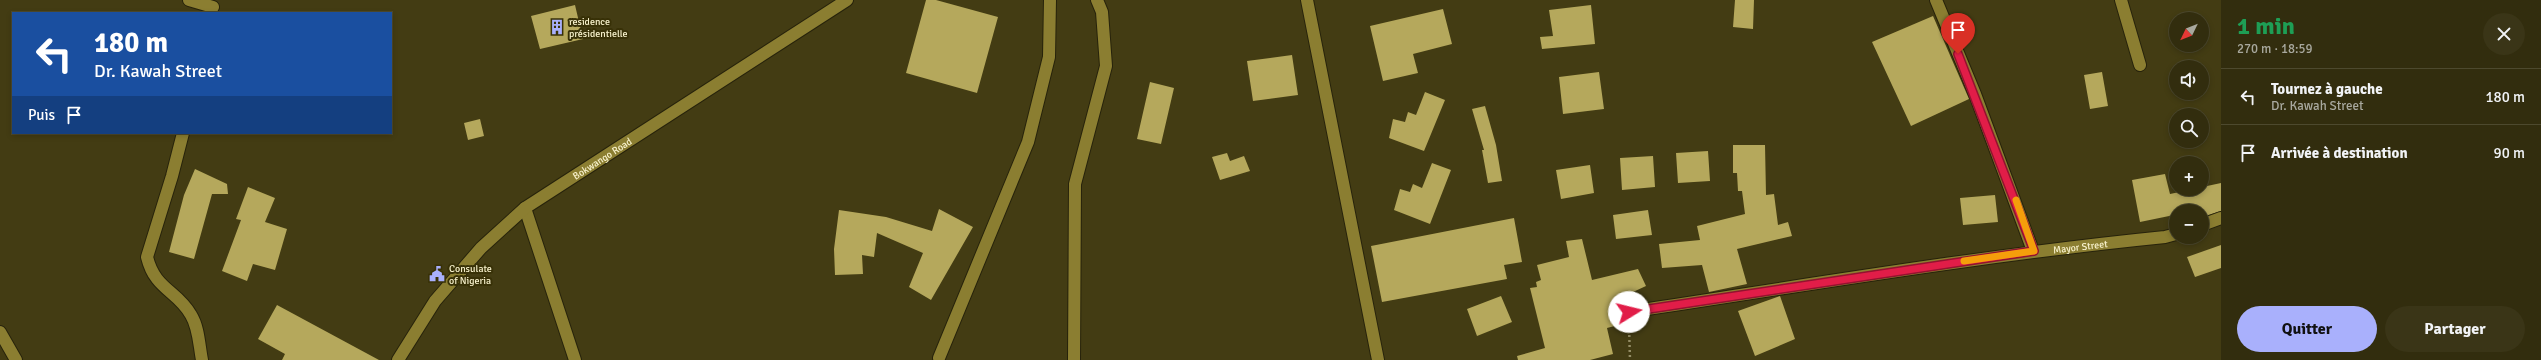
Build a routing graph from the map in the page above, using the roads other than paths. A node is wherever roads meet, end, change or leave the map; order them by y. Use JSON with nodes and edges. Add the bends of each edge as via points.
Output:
{"nodes":[{"id":1,"x":189,"y":0,"type":"edge"},
{"id":2,"x":847,"y":0,"type":"edge"},
{"id":3,"x":1050,"y":0,"type":"edge"},
{"id":4,"x":1097,"y":0,"type":"edge"},
{"id":5,"x":1307,"y":0,"type":"edge"},
{"id":6,"x":1936,"y":0,"type":"edge"},
{"id":7,"x":2121,"y":0,"type":"edge"},
{"id":8,"x":213,"y":7,"type":"edge"},
{"id":9,"x":2140,"y":65,"type":"dead end"},
{"id":10,"x":183,"y":134,"type":"edge"},
{"id":11,"x":525,"y":208,"type":"junction"},
{"id":12,"x":2221,"y":218,"type":"edge"},
{"id":13,"x":2209,"y":222,"type":"edge"},
{"id":14,"x":2169,"y":237,"type":"edge"},
{"id":15,"x":2034,"y":251,"type":"junction"},
{"id":16,"x":1629,"y":312,"type":"road end"},
{"id":17,"x":0,"y":332,"type":"edge"},
{"id":18,"x":939,"y":358,"type":"dead end"},
{"id":19,"x":16,"y":360,"type":"edge"},
{"id":20,"x":202,"y":360,"type":"edge"},
{"id":21,"x":398,"y":360,"type":"edge"},
{"id":22,"x":575,"y":360,"type":"edge"},
{"id":23,"x":1074,"y":360,"type":"edge"},
{"id":24,"x":1378,"y":360,"type":"edge"}],
"edges":[{"from":1,"to":8,"type":"street"},
{"from":2,"to":11,"type":"street","name":"Bokwango Road"},
{"from":3,"to":18,"type":"street","via":[[1049,57],[1028,142]]},
{"from":4,"to":23,"type":"street","via":[[1102,12],[1106,66],[1075,184]]},
{"from":5,"to":24,"type":"street"},
{"from":6,"to":15,"type":"street"},
{"from":7,"to":9,"type":"street"},
{"from":10,"to":20,"type":"street","via":[[147,257],[150,270],[158,283],[190,313],[196,325]]},
{"from":11,"to":21,"type":"street","name":"Bokwango Road","via":[[481,248],[435,301]]},
{"from":11,"to":22,"type":"street"},
{"from":12,"to":13,"type":"street"},
{"from":14,"to":15,"type":"street","name":"Mayor Street"},
{"from":15,"to":16,"type":"street","name":"Mayor Street"},
{"from":17,"to":19,"type":"street"}]}
